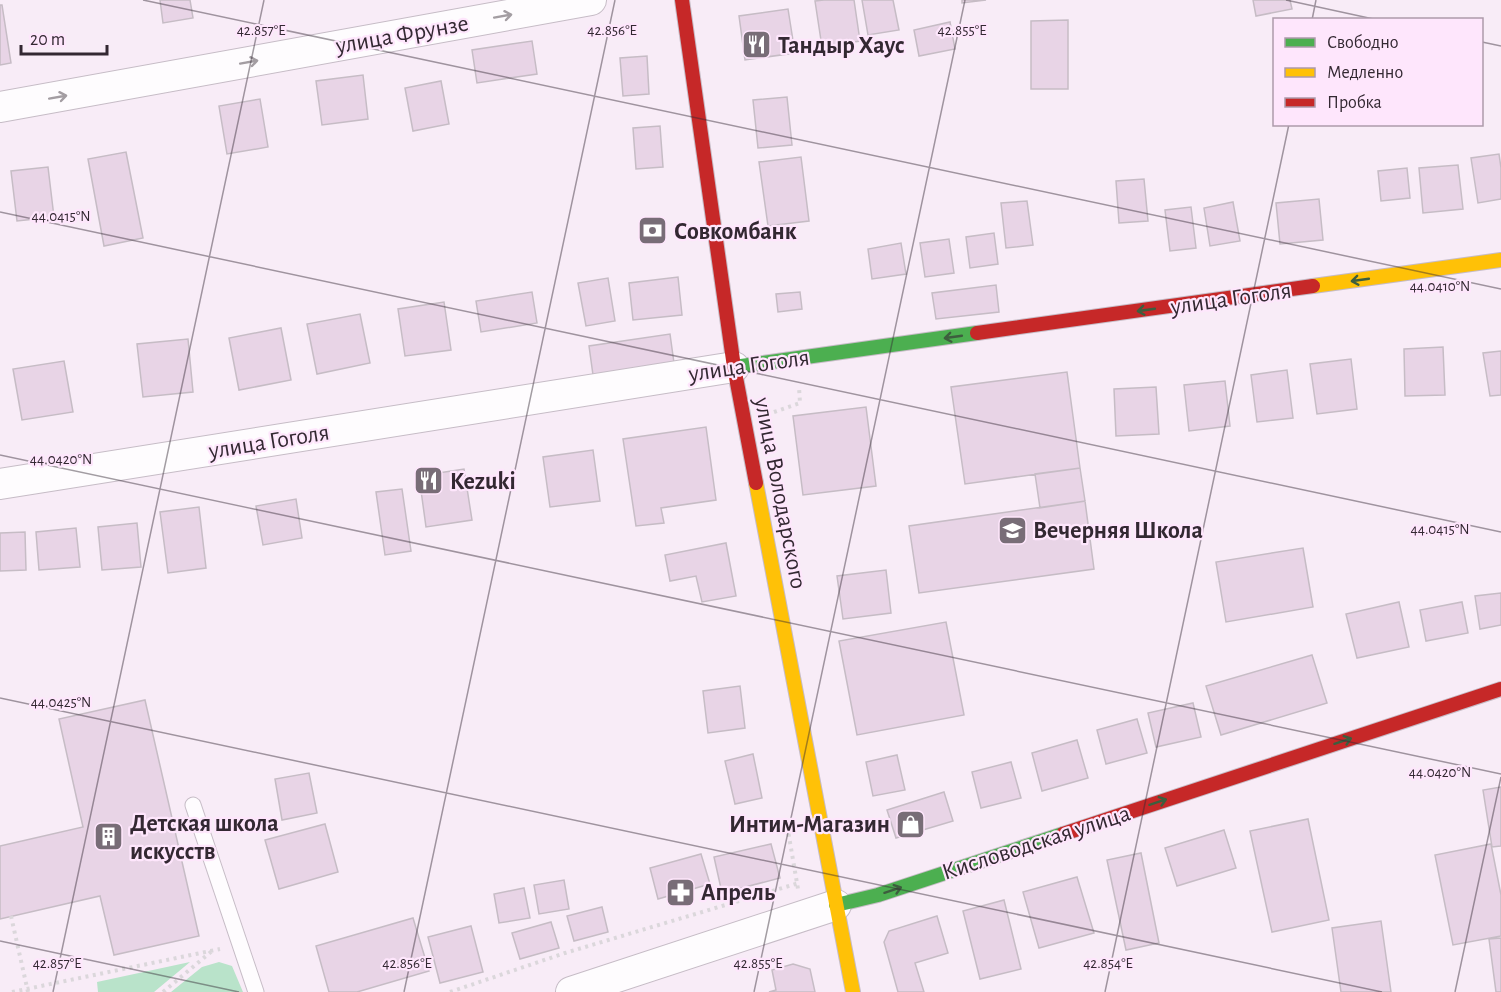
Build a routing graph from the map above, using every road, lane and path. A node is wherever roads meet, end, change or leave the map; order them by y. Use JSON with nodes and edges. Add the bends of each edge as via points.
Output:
{"nodes":[{"id":1,"x":591,"y":0,"type":"edge"},
{"id":2,"x":682,"y":0,"type":"edge"},
{"id":3,"x":0,"y":107,"type":"edge"},
{"id":4,"x":1501,"y":260,"type":"edge"},
{"id":5,"x":796,"y":358,"type":"junction"},
{"id":6,"x":734,"y":367,"type":"junction"},
{"id":7,"x":744,"y":422,"type":"junction"},
{"id":8,"x":0,"y":484,"type":"edge"},
{"id":9,"x":1501,"y":689,"type":"edge"},
{"id":10,"x":193,"y":806,"type":"dead end"},
{"id":11,"x":831,"y":876,"type":"junction"},
{"id":12,"x":836,"y":905,"type":"junction"},
{"id":13,"x":11,"y":916,"type":"dead end"},
{"id":14,"x":240,"y":945,"type":"junction"},
{"id":15,"x":213,"y":950,"type":"junction"},
{"id":16,"x":28,"y":990,"type":"edge"},
{"id":17,"x":12,"y":992,"type":"edge"},
{"id":18,"x":163,"y":992,"type":"edge"},
{"id":19,"x":256,"y":992,"type":"edge"},
{"id":20,"x":450,"y":992,"type":"edge"},
{"id":21,"x":571,"y":992,"type":"edge"},
{"id":22,"x":853,"y":992,"type":"edge"}],
"edges":[{"from":3,"to":1,"type":"street","name":"улица Фрунзе","one_way":true},
{"from":2,"to":6,"type":"street","name":"улица Володарского"},
{"from":4,"to":5,"type":"street","name":"улица Гоголя","one_way":true},
{"from":5,"to":6,"type":"street","name":"улица Гоголя"},
{"from":5,"to":7,"type":"path","via":[[800,403]]},
{"from":6,"to":7,"type":"street","name":"улица Володарского"},
{"from":6,"to":8,"type":"street","name":"улица Гоголя"},
{"from":7,"to":11,"type":"street","name":"улица Володарского"},
{"from":12,"to":9,"type":"street","name":"Кисловодская улица","one_way":true,"via":[[878,895]]},
{"from":10,"to":14,"type":"lane"},
{"from":11,"to":12,"type":"street","name":"улица Володарского"},
{"from":11,"to":20,"type":"path","via":[[566,952]]},
{"from":12,"to":21,"type":"street","name":"Кисловодская улица"},
{"from":12,"to":22,"type":"street","name":"улица Володарского"},
{"from":13,"to":16,"type":"path"},
{"from":14,"to":15,"type":"path"},
{"from":14,"to":19,"type":"lane"},
{"from":15,"to":16,"type":"path"},
{"from":15,"to":18,"type":"path"},
{"from":16,"to":17,"type":"path"}]}
